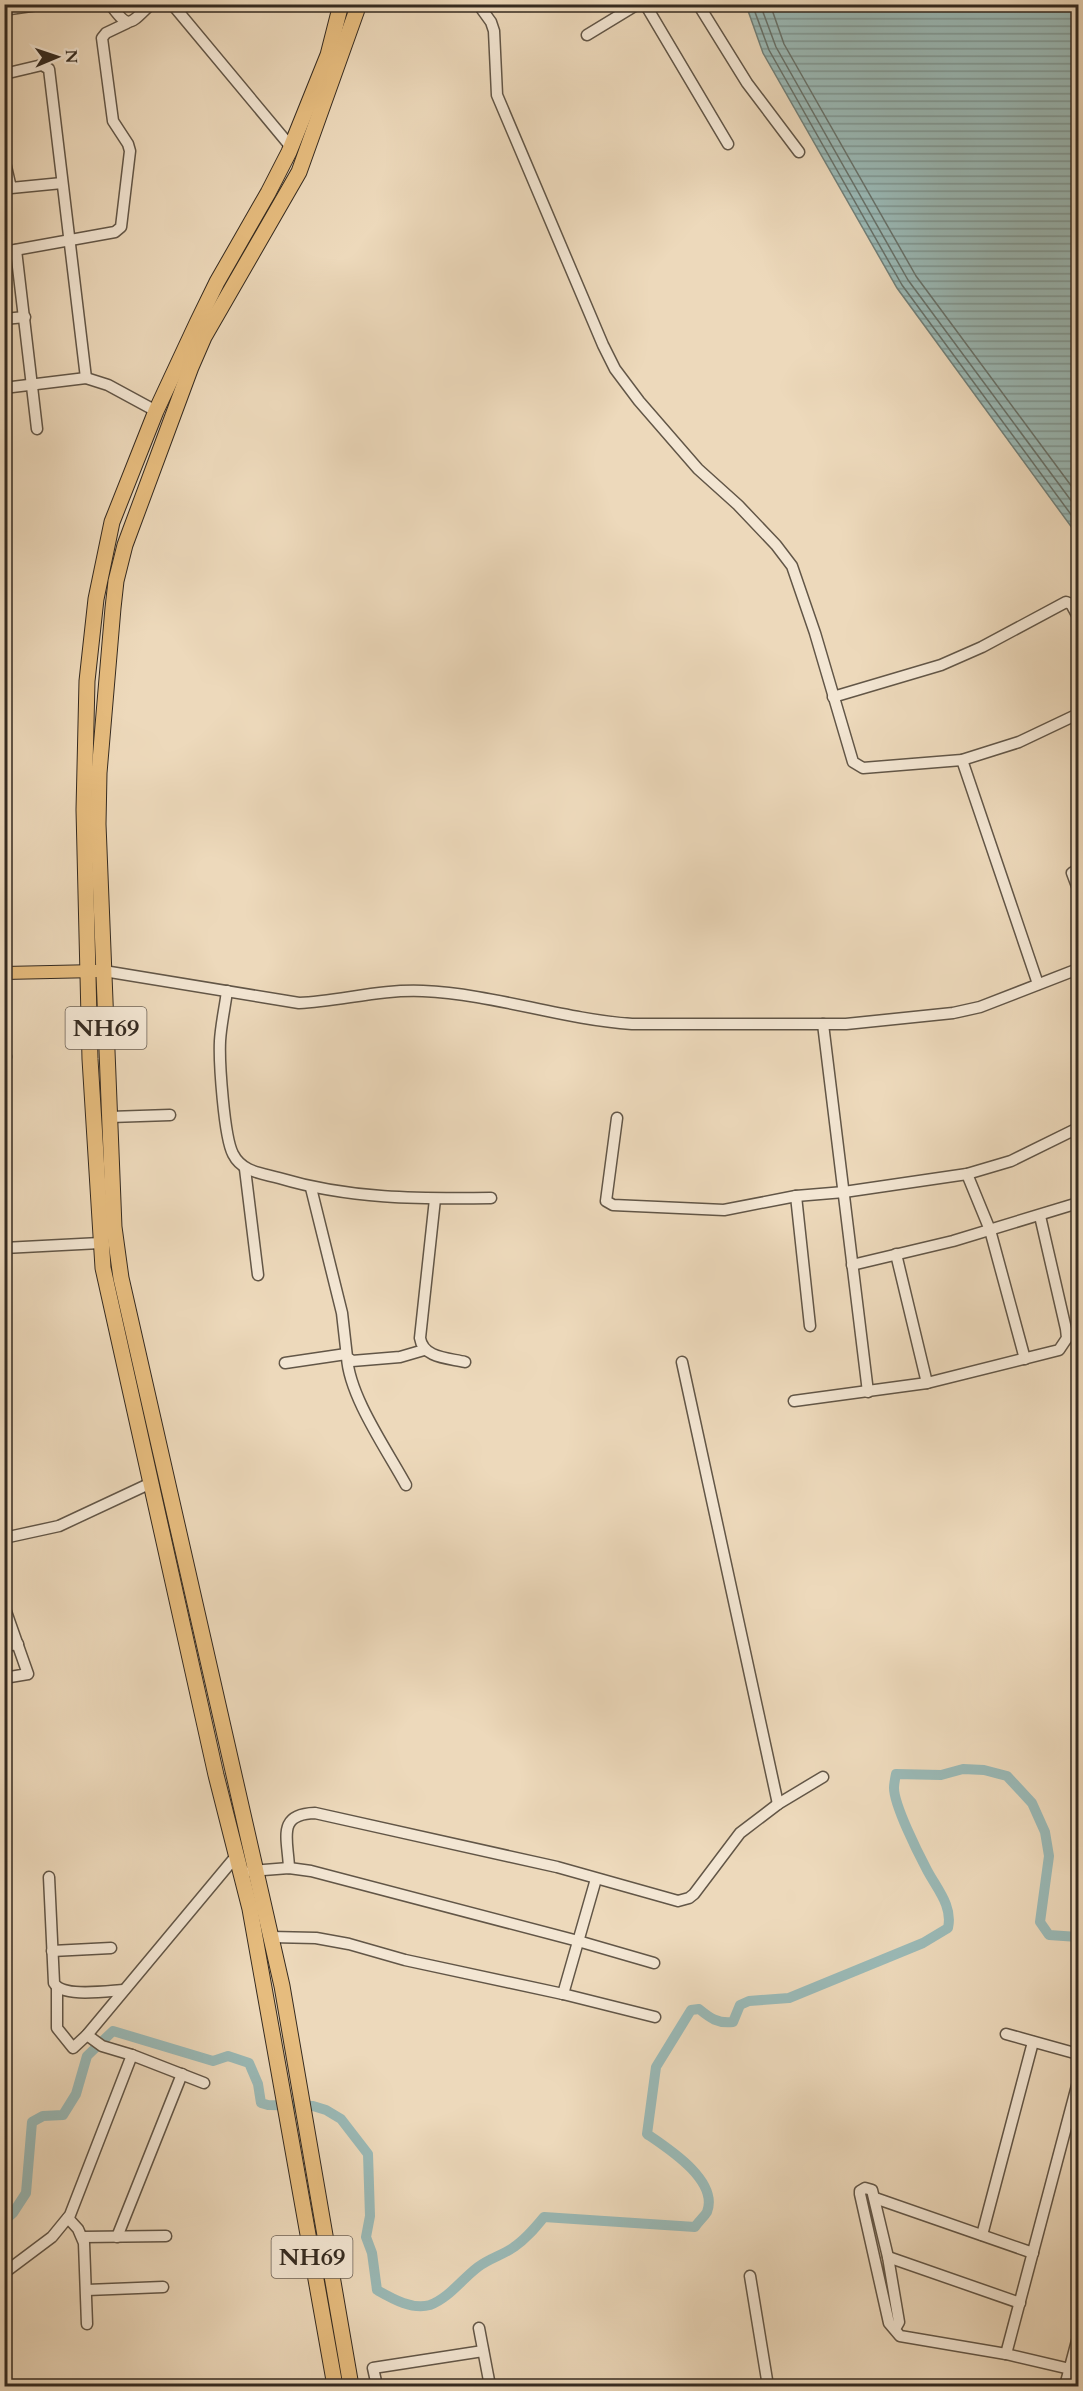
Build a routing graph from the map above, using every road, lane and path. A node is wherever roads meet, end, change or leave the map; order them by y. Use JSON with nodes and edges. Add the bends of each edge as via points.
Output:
{"nodes":[{"id":1,"x":5,"y":4,"type":"edge"},
{"id":2,"x":45,"y":4,"type":"edge"},
{"id":3,"x":110,"y":4,"type":"edge"},
{"id":4,"x":150,"y":4,"type":"edge"},
{"id":5,"x":171,"y":4,"type":"edge"},
{"id":6,"x":341,"y":4,"type":"edge"},
{"id":7,"x":359,"y":4,"type":"edge"},
{"id":8,"x":478,"y":4,"type":"edge"},
{"id":9,"x":638,"y":4,"type":"edge"},
{"id":10,"x":645,"y":4,"type":"edge"},
{"id":11,"x":698,"y":4,"type":"edge"},
{"id":12,"x":127,"y":22,"type":"junction"},
{"id":13,"x":586,"y":35,"type":"dead end"},
{"id":14,"x":4,"y":74,"type":"edge"},
{"id":15,"x":728,"y":144,"type":"dead end"},
{"id":16,"x":291,"y":147,"type":"junction"},
{"id":17,"x":799,"y":152,"type":"dead end"},
{"id":18,"x":4,"y":158,"type":"edge"},
{"id":19,"x":62,"y":183,"type":"junction"},
{"id":20,"x":70,"y":240,"type":"junction"},
{"id":21,"x":16,"y":250,"type":"junction"},
{"id":22,"x":4,"y":252,"type":"edge"},
{"id":23,"x":25,"y":317,"type":"junction"},
{"id":24,"x":4,"y":319,"type":"edge"},
{"id":25,"x":86,"y":378,"type":"junction"},
{"id":26,"x":33,"y":385,"type":"junction"},
{"id":27,"x":4,"y":388,"type":"edge"},
{"id":28,"x":156,"y":411,"type":"junction"},
{"id":29,"x":37,"y":429,"type":"dead end"},
{"id":30,"x":108,"y":580,"type":"junction"},
{"id":31,"x":1078,"y":616,"type":"edge"},
{"id":32,"x":834,"y":697,"type":"junction"},
{"id":33,"x":1078,"y":714,"type":"edge"},
{"id":34,"x":962,"y":760,"type":"junction"},
{"id":35,"x":1078,"y":869,"type":"edge"},
{"id":36,"x":1078,"y":889,"type":"edge"},
{"id":37,"x":1078,"y":969,"type":"edge"},
{"id":38,"x":96,"y":971,"type":"junction"},
{"id":39,"x":4,"y":973,"type":"edge"},
{"id":40,"x":1038,"y":984,"type":"junction"},
{"id":41,"x":227,"y":991,"type":"junction"},
{"id":42,"x":823,"y":1024,"type":"junction"},
{"id":43,"x":170,"y":1114,"type":"dead end"},
{"id":44,"x":110,"y":1117,"type":"junction"},
{"id":45,"x":617,"y":1118,"type":"dead end"},
{"id":46,"x":1078,"y":1128,"type":"edge"},
{"id":47,"x":245,"y":1169,"type":"junction"},
{"id":48,"x":967,"y":1174,"type":"junction"},
{"id":49,"x":311,"y":1188,"type":"junction"},
{"id":50,"x":844,"y":1192,"type":"junction"},
{"id":51,"x":796,"y":1196,"type":"junction"},
{"id":52,"x":491,"y":1198,"type":"dead end"},
{"id":53,"x":435,"y":1199,"type":"junction"},
{"id":54,"x":1078,"y":1203,"type":"edge"},
{"id":55,"x":1040,"y":1216,"type":"junction"},
{"id":56,"x":990,"y":1230,"type":"junction"},
{"id":57,"x":99,"y":1243,"type":"junction"},
{"id":58,"x":4,"y":1248,"type":"edge"},
{"id":59,"x":897,"y":1254,"type":"junction"},
{"id":60,"x":852,"y":1265,"type":"junction"},
{"id":61,"x":258,"y":1275,"type":"dead end"},
{"id":62,"x":810,"y":1326,"type":"dead end"},
{"id":63,"x":424,"y":1350,"type":"junction"},
{"id":64,"x":347,"y":1355,"type":"junction"},
{"id":65,"x":1025,"y":1359,"type":"junction"},
{"id":66,"x":465,"y":1362,"type":"dead end"},
{"id":67,"x":682,"y":1362,"type":"dead end"},
{"id":68,"x":285,"y":1364,"type":"dead end"},
{"id":69,"x":927,"y":1383,"type":"junction"},
{"id":70,"x":868,"y":1392,"type":"junction"},
{"id":71,"x":795,"y":1401,"type":"dead end"},
{"id":72,"x":151,"y":1483,"type":"junction"},
{"id":73,"x":406,"y":1485,"type":"dead end"},
{"id":74,"x":4,"y":1538,"type":"edge"},
{"id":75,"x":4,"y":1606,"type":"edge"},
{"id":76,"x":18,"y":1644,"type":"junction"},
{"id":77,"x":4,"y":1646,"type":"edge"},
{"id":78,"x":4,"y":1678,"type":"edge"},
{"id":79,"x":823,"y":1777,"type":"dead end"},
{"id":80,"x":778,"y":1804,"type":"junction"},
{"id":81,"x":237,"y":1855,"type":"junction"},
{"id":82,"x":289,"y":1868,"type":"junction"},
{"id":83,"x":248,"y":1871,"type":"junction"},
{"id":84,"x":49,"y":1877,"type":"dead end"},
{"id":85,"x":596,"y":1879,"type":"junction"},
{"id":86,"x":271,"y":1937,"type":"junction"},
{"id":87,"x":578,"y":1941,"type":"junction"},
{"id":88,"x":111,"y":1948,"type":"dead end"},
{"id":89,"x":52,"y":1951,"type":"junction"},
{"id":90,"x":654,"y":1963,"type":"dead end"},
{"id":91,"x":57,"y":1988,"type":"junction"},
{"id":92,"x":124,"y":1990,"type":"junction"},
{"id":93,"x":563,"y":1994,"type":"junction"},
{"id":94,"x":655,"y":2016,"type":"dead end"},
{"id":95,"x":1006,"y":2034,"type":"dead end"},
{"id":96,"x":95,"y":2041,"type":"junction"},
{"id":97,"x":1033,"y":2042,"type":"junction"},
{"id":98,"x":1078,"y":2054,"type":"edge"},
{"id":99,"x":132,"y":2055,"type":"junction"},
{"id":100,"x":182,"y":2074,"type":"junction"},
{"id":101,"x":1078,"y":2082,"type":"edge"},
{"id":102,"x":204,"y":2083,"type":"dead end"},
{"id":103,"x":875,"y":2198,"type":"junction"},
{"id":104,"x":68,"y":2218,"type":"junction"},
{"id":105,"x":982,"y":2235,"type":"junction"},
{"id":106,"x":166,"y":2236,"type":"dead end"},
{"id":107,"x":83,"y":2237,"type":"junction"},
{"id":108,"x":117,"y":2237,"type":"junction"},
{"id":109,"x":1033,"y":2253,"type":"junction"},
{"id":110,"x":888,"y":2258,"type":"junction"},
{"id":111,"x":4,"y":2273,"type":"edge"},
{"id":112,"x":750,"y":2276,"type":"dead end"},
{"id":113,"x":163,"y":2287,"type":"dead end"},
{"id":114,"x":87,"y":2290,"type":"junction"},
{"id":115,"x":1020,"y":2303,"type":"junction"},
{"id":116,"x":87,"y":2324,"type":"dead end"},
{"id":117,"x":479,"y":2328,"type":"dead end"},
{"id":118,"x":895,"y":2329,"type":"junction"},
{"id":119,"x":1078,"y":2337,"type":"edge"},
{"id":120,"x":483,"y":2351,"type":"junction"},
{"id":121,"x":1006,"y":2354,"type":"junction"},
{"id":122,"x":1070,"y":2369,"type":"junction"},
{"id":123,"x":335,"y":2386,"type":"edge"},
{"id":124,"x":351,"y":2386,"type":"edge"},
{"id":125,"x":377,"y":2386,"type":"edge"},
{"id":126,"x":490,"y":2386,"type":"edge"},
{"id":127,"x":768,"y":2386,"type":"edge"},
{"id":128,"x":1065,"y":2386,"type":"edge"}],
"edges":[{"from":1,"to":2,"type":"street","via":[[10,9]]},
{"from":3,"to":12,"type":"street"},
{"from":4,"to":12,"type":"street","via":[[134,21]]},
{"from":5,"to":16,"type":"street"},
{"from":6,"to":16,"type":"highway","number":"NH69","via":[[328,55]]},
{"from":7,"to":30,"type":"highway","number":"NH69","via":[[299,172],[204,337],[126,544]]},
{"from":8,"to":32,"type":"street","via":[[494,32],[497,95],[615,369],[698,469],[738,505],[792,566]]},
{"from":9,"to":13,"type":"street"},
{"from":10,"to":15,"type":"street"},
{"from":11,"to":17,"type":"street","via":[[747,83]]},
{"from":12,"to":20,"type":"street","via":[[102,39],[113,121],[130,151],[123,222],[115,232]]},
{"from":14,"to":19,"type":"street","via":[[42,65],[49,69]]},
{"from":16,"to":28,"type":"highway","number":"NH69","via":[[217,282]]},
{"from":18,"to":19,"type":"street","via":[[11,188]]},
{"from":19,"to":20,"type":"street"},
{"from":20,"to":21,"type":"street"},
{"from":20,"to":25,"type":"street"},
{"from":21,"to":22,"type":"street"},
{"from":21,"to":23,"type":"street"},
{"from":23,"to":24,"type":"street"},
{"from":23,"to":26,"type":"street"},
{"from":25,"to":26,"type":"street"},
{"from":25,"to":28,"type":"street"},
{"from":26,"to":27,"type":"street"},
{"from":26,"to":29,"type":"street"},
{"from":28,"to":30,"type":"highway","number":"NH69","via":[[112,522]]},
{"from":30,"to":38,"type":"highway","number":"NH69","via":[[96,600],[87,681],[84,783]]},
{"from":31,"to":32,"type":"street","via":[[1066,602],[941,665]]},
{"from":32,"to":34,"type":"street","via":[[856,766]]},
{"from":33,"to":34,"type":"street","via":[[1019,742]]},
{"from":34,"to":40,"type":"street"},
{"from":35,"to":36,"type":"street","via":[[1072,873]]},
{"from":37,"to":40,"type":"street"},
{"from":38,"to":39,"type":"main road"},
{"from":38,"to":41,"type":"street"},
{"from":38,"to":44,"type":"highway","number":"NH69"},
{"from":38,"to":57,"type":"highway","number":"NH69","via":[[90,1059]]},
{"from":40,"to":42,"type":"street","via":[[980,1007],[953,1013]]},
{"from":41,"to":42,"type":"street","via":[[299,1003],[424,991],[486,998],[597,1022]]},
{"from":41,"to":47,"type":"street","via":[[220,1040],[227,1131],[232,1152]]},
{"from":42,"to":50,"type":"street"},
{"from":43,"to":44,"type":"street"},
{"from":44,"to":83,"type":"highway","number":"NH69","via":[[114,1227],[121,1278]]},
{"from":45,"to":51,"type":"street","via":[[606,1202],[724,1210]]},
{"from":46,"to":48,"type":"street","via":[[1011,1161]]},
{"from":47,"to":49,"type":"street"},
{"from":47,"to":61,"type":"street"},
{"from":48,"to":50,"type":"street"},
{"from":48,"to":56,"type":"street"},
{"from":49,"to":53,"type":"street"},
{"from":49,"to":64,"type":"street","via":[[342,1313]]},
{"from":50,"to":51,"type":"street"},
{"from":50,"to":60,"type":"street"},
{"from":51,"to":62,"type":"street"},
{"from":52,"to":53,"type":"street"},
{"from":53,"to":63,"type":"street","via":[[420,1338]]},
{"from":54,"to":55,"type":"street"},
{"from":55,"to":56,"type":"street"},
{"from":55,"to":65,"type":"street","via":[[1067,1338],[1059,1350]]},
{"from":56,"to":59,"type":"street"},
{"from":56,"to":65,"type":"street"},
{"from":57,"to":58,"type":"street"},
{"from":57,"to":72,"type":"highway","number":"NH69"},
{"from":59,"to":60,"type":"street"},
{"from":59,"to":69,"type":"street"},
{"from":60,"to":70,"type":"street"},
{"from":63,"to":64,"type":"street","via":[[400,1357],[352,1361]]},
{"from":63,"to":66,"type":"street"},
{"from":64,"to":68,"type":"street"},
{"from":64,"to":73,"type":"street","via":[[350,1378],[359,1400]]},
{"from":65,"to":69,"type":"street"},
{"from":67,"to":80,"type":"street"},
{"from":69,"to":70,"type":"street"},
{"from":70,"to":71,"type":"street"},
{"from":72,"to":74,"type":"street","via":[[59,1526]]},
{"from":72,"to":81,"type":"highway","number":"NH69"},
{"from":75,"to":76,"type":"street"},
{"from":76,"to":77,"type":"street"},
{"from":76,"to":78,"type":"street","via":[[28,1674]]},
{"from":79,"to":80,"type":"street"},
{"from":80,"to":85,"type":"street","via":[[740,1833],[689,1898],[669,1899]]},
{"from":81,"to":83,"type":"highway","number":"NH69"},
{"from":81,"to":92,"type":"street"},
{"from":82,"to":83,"type":"street"},
{"from":82,"to":85,"type":"street","via":[[290,1820],[296,1815],[315,1814]]},
{"from":82,"to":87,"type":"street","via":[[337,1877]]},
{"from":83,"to":86,"type":"highway","number":"NH69"},
{"from":83,"to":123,"type":"highway","number":"NH69","via":[[280,2083]]},
{"from":84,"to":89,"type":"street"},
{"from":85,"to":87,"type":"street"},
{"from":86,"to":93,"type":"street","via":[[316,1938],[349,1944]]},
{"from":86,"to":124,"type":"highway","number":"NH69"},
{"from":87,"to":90,"type":"street"},
{"from":87,"to":93,"type":"street"},
{"from":88,"to":89,"type":"street"},
{"from":89,"to":91,"type":"street"},
{"from":91,"to":92,"type":"street","via":[[69,1992]]},
{"from":91,"to":96,"type":"street","via":[[57,2028],[62,2035],[74,2048]]},
{"from":92,"to":96,"type":"street"},
{"from":93,"to":94,"type":"street"},
{"from":95,"to":97,"type":"street"},
{"from":96,"to":99,"type":"street"},
{"from":97,"to":98,"type":"street"},
{"from":97,"to":105,"type":"street"},
{"from":99,"to":100,"type":"street"},
{"from":99,"to":104,"type":"street"},
{"from":100,"to":102,"type":"street"},
{"from":100,"to":108,"type":"street"},
{"from":101,"to":109,"type":"street"},
{"from":103,"to":105,"type":"street"},
{"from":103,"to":110,"type":"street"},
{"from":103,"to":118,"type":"street","via":[[870,2188],[860,2191],[889,2323]]},
{"from":104,"to":107,"type":"street"},
{"from":104,"to":111,"type":"street","via":[[52,2237]]},
{"from":105,"to":109,"type":"street"},
{"from":106,"to":108,"type":"street"},
{"from":107,"to":108,"type":"street"},
{"from":107,"to":114,"type":"street"},
{"from":109,"to":115,"type":"street"},
{"from":110,"to":115,"type":"street"},
{"from":110,"to":118,"type":"street","via":[[899,2322]]},
{"from":112,"to":127,"type":"street"},
{"from":113,"to":114,"type":"street"},
{"from":114,"to":116,"type":"street"},
{"from":115,"to":121,"type":"street"},
{"from":117,"to":120,"type":"street"},
{"from":118,"to":121,"type":"street","via":[[900,2336]]},
{"from":119,"to":122,"type":"street"},
{"from":120,"to":125,"type":"street","via":[[373,2368]]},
{"from":120,"to":126,"type":"street"},
{"from":121,"to":122,"type":"street"},
{"from":122,"to":128,"type":"street"}]}
